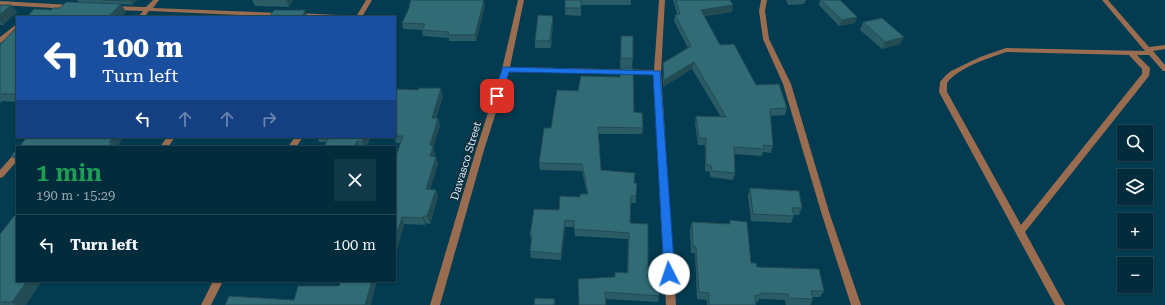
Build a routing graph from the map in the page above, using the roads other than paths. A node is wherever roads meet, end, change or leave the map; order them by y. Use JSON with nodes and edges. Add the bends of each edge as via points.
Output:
{"nodes":[{"id":1,"x":156,"y":0,"type":"edge"},
{"id":2,"x":369,"y":0,"type":"edge"},
{"id":3,"x":521,"y":0,"type":"edge"},
{"id":4,"x":662,"y":0,"type":"edge"},
{"id":5,"x":764,"y":0,"type":"edge"},
{"id":6,"x":1105,"y":0,"type":"edge"},
{"id":7,"x":0,"y":3,"type":"edge"},
{"id":8,"x":40,"y":6,"type":"junction"},
{"id":9,"x":78,"y":7,"type":"edge"},
{"id":10,"x":109,"y":8,"type":"edge"},
{"id":11,"x":148,"y":9,"type":"junction"},
{"id":12,"x":31,"y":13,"type":"edge"},
{"id":13,"x":141,"y":16,"type":"edge"},
{"id":14,"x":314,"y":16,"type":"edge"},
{"id":15,"x":360,"y":16,"type":"edge"},
{"id":16,"x":16,"y":27,"type":"edge"},
{"id":17,"x":0,"y":41,"type":"edge"},
{"id":18,"x":1165,"y":47,"type":"edge"},
{"id":19,"x":1149,"y":51,"type":"junction"},
{"id":20,"x":1131,"y":53,"type":"junction"},
{"id":21,"x":1165,"y":68,"type":"edge"},
{"id":22,"x":506,"y":69,"type":"junction"},
{"id":23,"x":657,"y":72,"type":"junction"},
{"id":24,"x":16,"y":157,"type":"edge"},
{"id":25,"x":0,"y":175,"type":"edge"},
{"id":26,"x":1020,"y":232,"type":"junction"},
{"id":27,"x":218,"y":282,"type":"edge"},
{"id":28,"x":206,"y":305,"type":"edge"},
{"id":29,"x":435,"y":305,"type":"edge"},
{"id":30,"x":671,"y":305,"type":"edge"},
{"id":31,"x":856,"y":305,"type":"edge"},
{"id":32,"x":1060,"y":305,"type":"edge"}],
"edges":[{"from":1,"to":11,"type":"street"},
{"from":2,"to":15,"type":"street"},
{"from":3,"to":22,"type":"street","name":"Dawasco Street"},
{"from":4,"to":23,"type":"street"},
{"from":5,"to":31,"type":"street","via":[[762,11],[766,39],[787,84]]},
{"from":6,"to":19,"type":"street"},
{"from":7,"to":8,"type":"street"},
{"from":8,"to":9,"type":"street"},
{"from":8,"to":12,"type":"street"},
{"from":10,"to":11,"type":"street"},
{"from":11,"to":13,"type":"street"},
{"from":11,"to":14,"type":"street"},
{"from":16,"to":17,"type":"street"},
{"from":18,"to":19,"type":"street"},
{"from":19,"to":20,"type":"street"},
{"from":19,"to":21,"type":"street"},
{"from":20,"to":26,"type":"street","via":[[1146,68],[1146,74]]},
{"from":20,"to":26,"type":"street","via":[[1006,50],[986,56],[950,75],[944,82],[943,92]]},
{"from":22,"to":23,"type":"street"},
{"from":22,"to":29,"type":"street","name":"Dawasco Street"},
{"from":23,"to":30,"type":"street"},
{"from":24,"to":25,"type":"street"},
{"from":26,"to":32,"type":"street"},
{"from":27,"to":28,"type":"street"}]}
